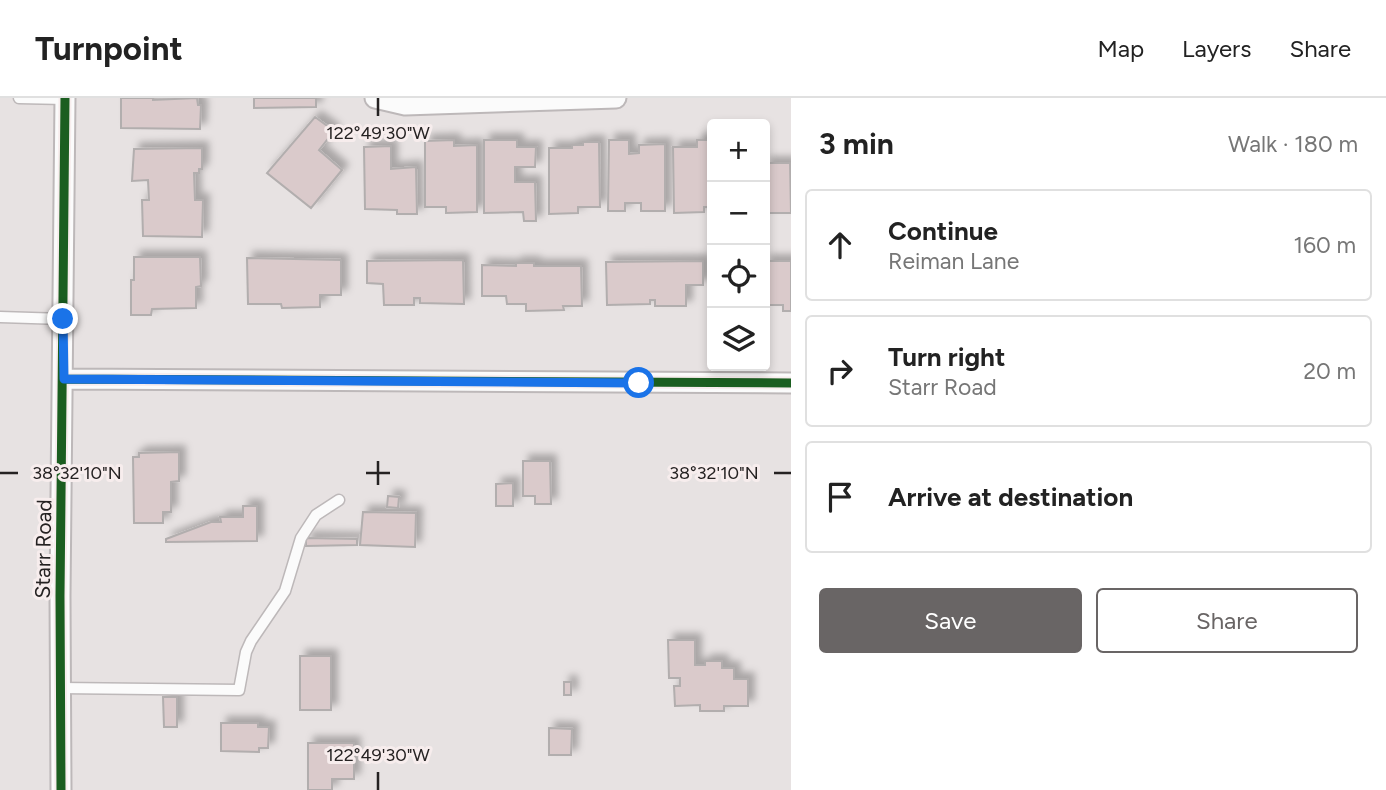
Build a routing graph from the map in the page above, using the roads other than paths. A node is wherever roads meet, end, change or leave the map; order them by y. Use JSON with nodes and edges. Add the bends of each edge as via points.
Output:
{"nodes":[{"id":1,"x":19,"y":98,"type":"edge"},
{"id":2,"x":375,"y":98,"type":"edge"},
{"id":3,"x":616,"y":98,"type":"edge"},
{"id":4,"x":65,"y":99,"type":"edge"},
{"id":5,"x":0,"y":317,"type":"edge"},
{"id":6,"x":63,"y":319,"type":"junction"},
{"id":7,"x":64,"y":379,"type":"junction"},
{"id":8,"x":791,"y":383,"type":"edge"},
{"id":9,"x":339,"y":500,"type":"dead end"},
{"id":10,"x":60,"y":688,"type":"junction"},
{"id":11,"x":61,"y":790,"type":"edge"}],
"edges":[{"from":1,"to":4,"type":"lane"},
{"from":2,"to":3,"type":"street","via":[[405,105]]},
{"from":4,"to":6,"type":"street","name":"Starr Road"},
{"from":5,"to":6,"type":"lane"},
{"from":6,"to":7,"type":"street","name":"Starr Road"},
{"from":7,"to":8,"type":"street"},
{"from":7,"to":10,"type":"street","name":"Starr Road"},
{"from":9,"to":10,"type":"lane","via":[[316,515],[301,538],[285,591],[246,652],[239,690]]},
{"from":10,"to":11,"type":"street","name":"Starr Road"}]}
